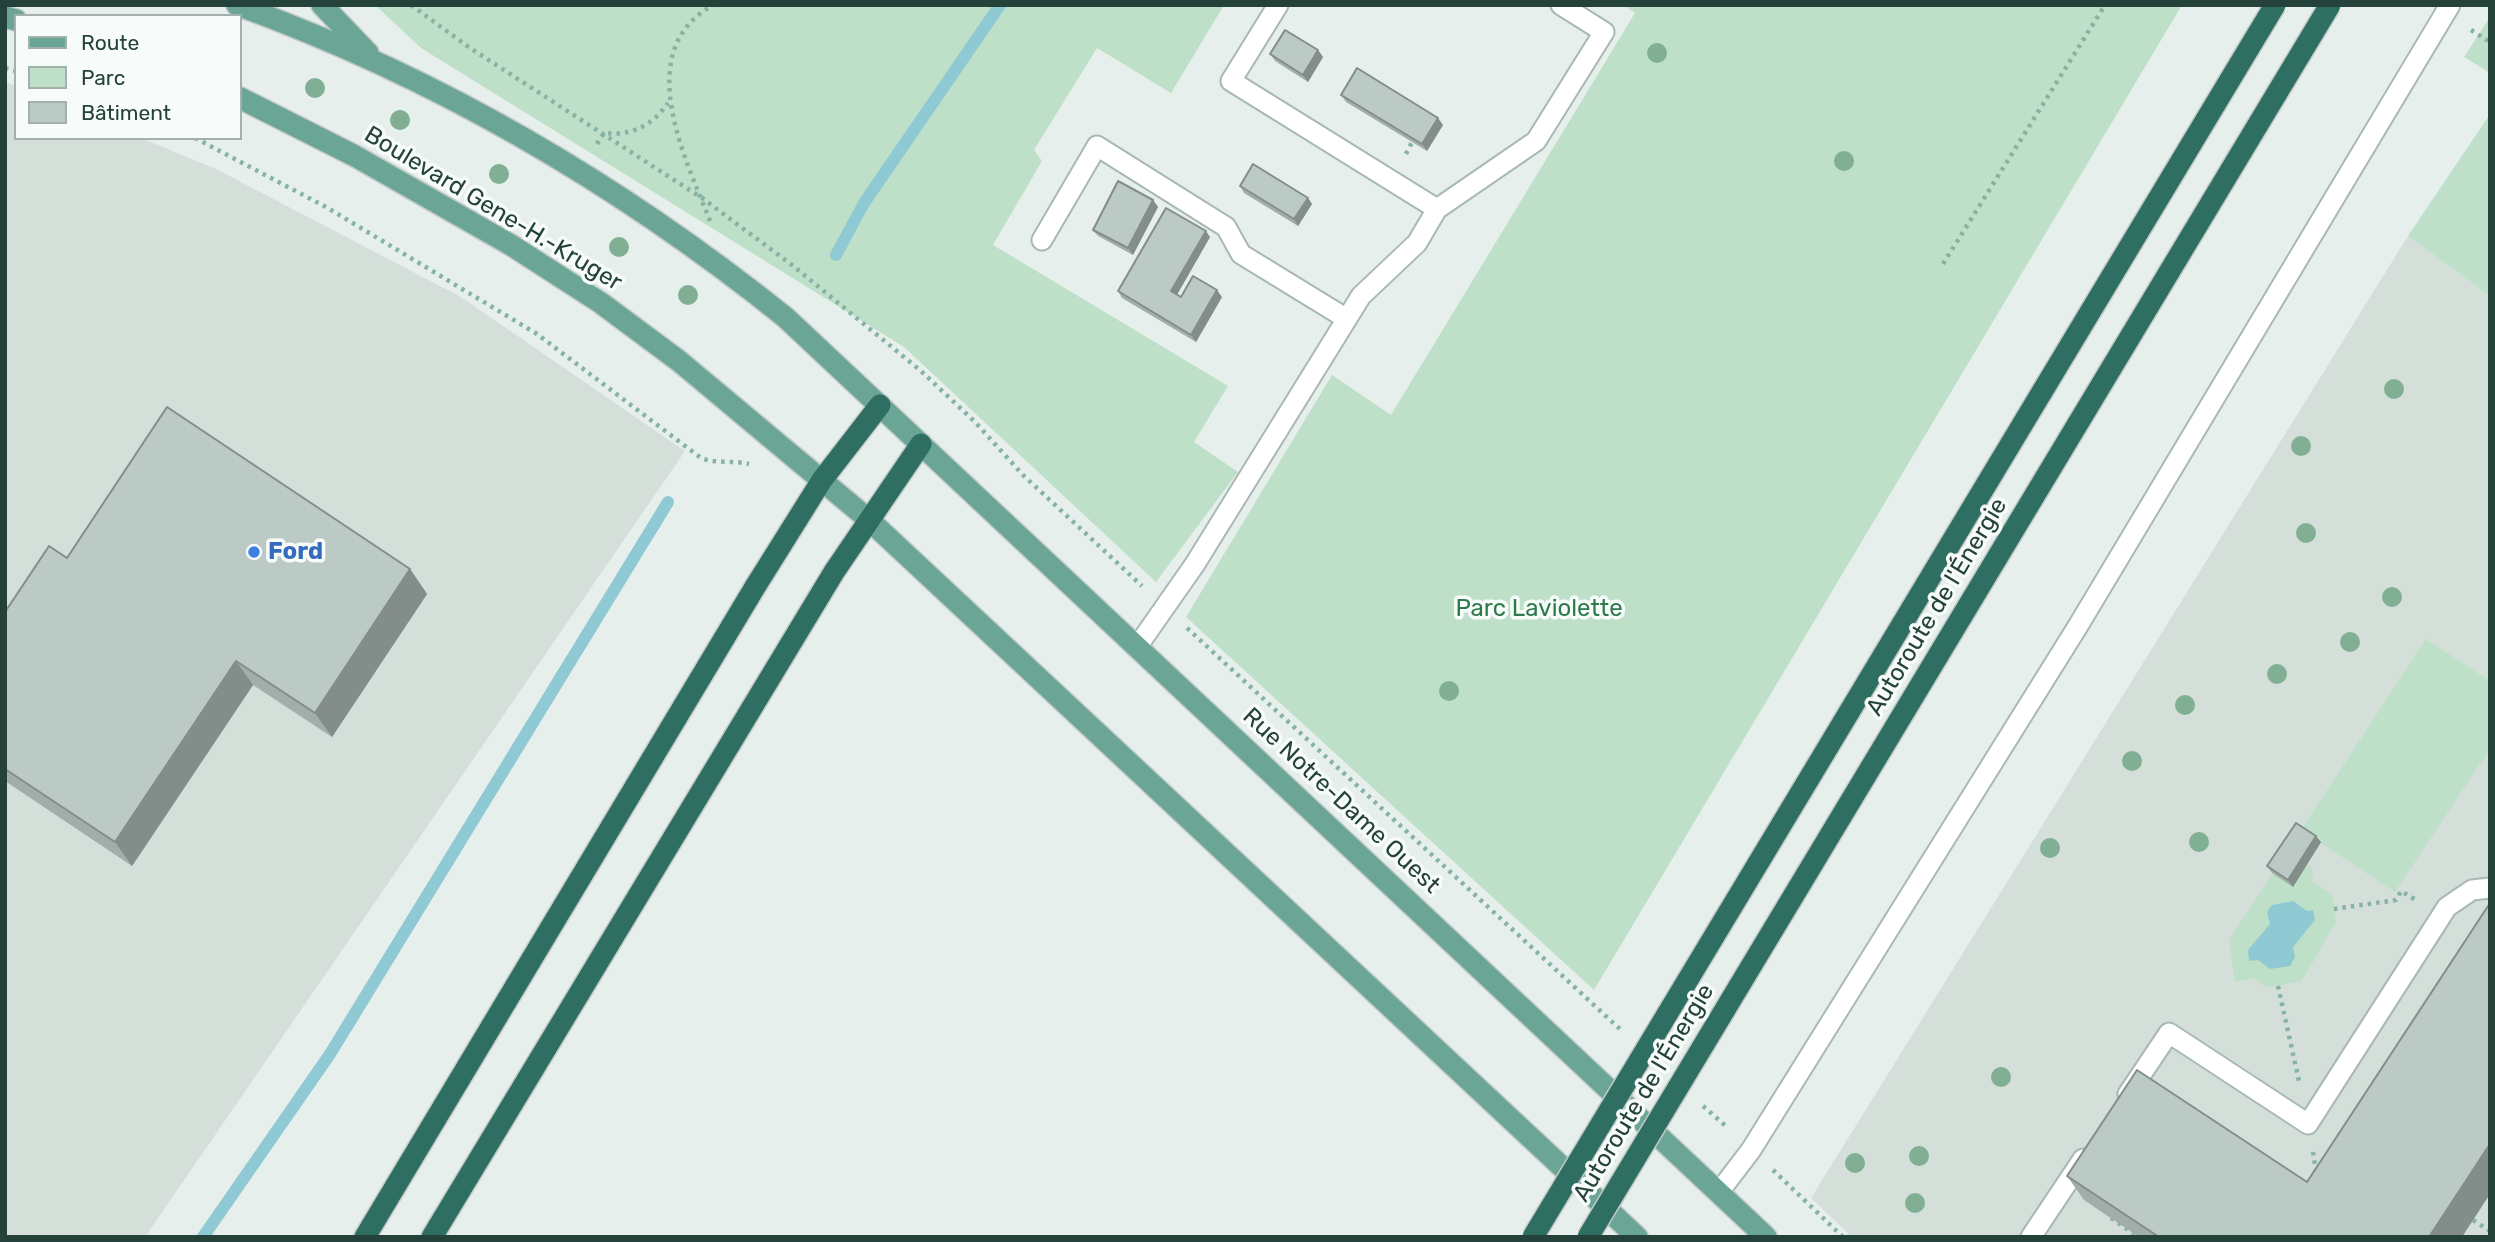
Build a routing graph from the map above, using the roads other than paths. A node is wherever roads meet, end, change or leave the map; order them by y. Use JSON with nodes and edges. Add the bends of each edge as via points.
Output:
{"nodes":[{"id":1,"x":237,"y":5,"type":"edge"},
{"id":2,"x":323,"y":5,"type":"edge"},
{"id":3,"x":1278,"y":5,"type":"edge"},
{"id":4,"x":1561,"y":5,"type":"edge"},
{"id":5,"x":2275,"y":5,"type":"edge"},
{"id":6,"x":2330,"y":5,"type":"edge"},
{"id":7,"x":2450,"y":5,"type":"edge"},
{"id":8,"x":377,"y":62,"type":"junction"},
{"id":9,"x":242,"y":99,"type":"edge"},
{"id":10,"x":1437,"y":209,"type":"junction"},
{"id":11,"x":1042,"y":240,"type":"dead end"},
{"id":12,"x":1346,"y":319,"type":"junction"},
{"id":13,"x":880,"y":405,"type":"junction"},
{"id":14,"x":921,"y":444,"type":"junction"},
{"id":15,"x":822,"y":480,"type":"junction"},
{"id":16,"x":868,"y":519,"type":"junction"},
{"id":17,"x":1137,"y":647,"type":"junction"},
{"id":18,"x":2490,"y":888,"type":"edge"},
{"id":19,"x":2114,"y":1114,"type":"edge"},
{"id":20,"x":2092,"y":1146,"type":"edge"},
{"id":21,"x":1719,"y":1192,"type":"junction"},
{"id":22,"x":365,"y":1237,"type":"edge"},
{"id":23,"x":432,"y":1237,"type":"edge"},
{"id":24,"x":1533,"y":1237,"type":"edge"},
{"id":25,"x":1588,"y":1237,"type":"edge"},
{"id":26,"x":1637,"y":1237,"type":"edge"},
{"id":27,"x":1766,"y":1237,"type":"edge"},
{"id":28,"x":2031,"y":1237,"type":"edge"}],
"edges":[{"from":1,"to":8,"type":"main road"},
{"from":2,"to":8,"type":"main road"},
{"from":3,"to":10,"type":"lane","via":[[1231,81]]},
{"from":4,"to":10,"type":"lane","via":[[1604,32],[1536,141]]},
{"from":5,"to":24,"type":"highway","name":"Autoroute de l'Énergie","bridge":true},
{"from":6,"to":25,"type":"highway","name":"Autoroute de l'Énergie","bridge":true},
{"from":7,"to":21,"type":"lane","via":[[1940,851],[1751,1150]]},
{"from":8,"to":13,"type":"main road","via":[[510,130],[639,209],[776,310]]},
{"from":9,"to":15,"type":"main road","name":"Boulevard Gene-H.-Kruger","via":[[384,172],[555,272],[679,361]]},
{"from":10,"to":12,"type":"lane","via":[[1417,243],[1361,296]]},
{"from":11,"to":12,"type":"lane","via":[[1097,146],[1226,227],[1241,254]]},
{"from":12,"to":17,"type":"lane","via":[[1195,565]]},
{"from":13,"to":14,"type":"main road","name":"Rue Notre-Dame Ouest"},
{"from":13,"to":15,"type":"highway"},
{"from":14,"to":16,"type":"highway"},
{"from":14,"to":17,"type":"main road","name":"Rue Notre-Dame Ouest"},
{"from":15,"to":16,"type":"main road","name":"Boulevard Gene-H.-Kruger"},
{"from":15,"to":22,"type":"highway"},
{"from":16,"to":23,"type":"highway"},
{"from":16,"to":26,"type":"main road"},
{"from":17,"to":21,"type":"main road","name":"Rue Notre-Dame Ouest"},
{"from":18,"to":19,"type":"lane","via":[[2472,890],[2447,907],[2308,1124],[2169,1033]]},
{"from":20,"to":28,"type":"lane"},
{"from":21,"to":27,"type":"main road","name":"Rue Notre-Dame Ouest"}]}
